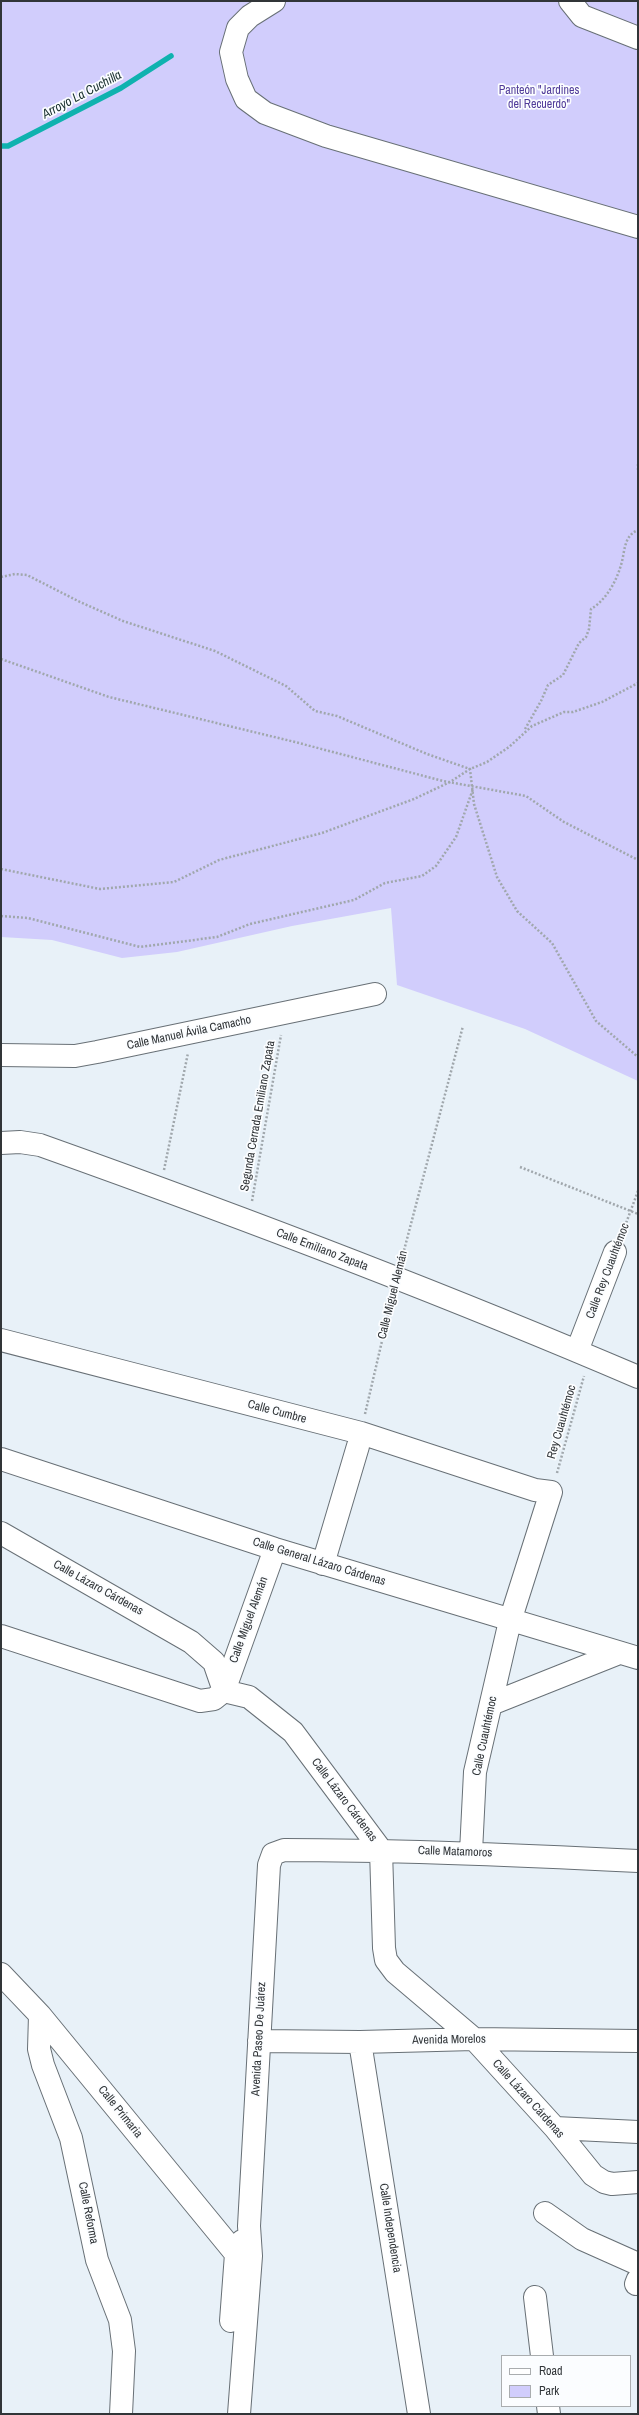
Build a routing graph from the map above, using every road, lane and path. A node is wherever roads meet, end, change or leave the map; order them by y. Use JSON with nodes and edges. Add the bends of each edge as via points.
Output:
{"nodes":[{"id":1,"x":274,"y":1,"type":"edge"},
{"id":2,"x":570,"y":1,"type":"edge"},
{"id":3,"x":638,"y":38,"type":"edge"},
{"id":4,"x":638,"y":227,"type":"edge"},
{"id":5,"x":638,"y":464,"type":"edge"},
{"id":6,"x":638,"y":470,"type":"edge"},
{"id":7,"x":638,"y":530,"type":"edge"},
{"id":8,"x":1,"y":577,"type":"edge"},
{"id":9,"x":1,"y":659,"type":"edge"},
{"id":10,"x":638,"y":683,"type":"edge"},
{"id":11,"x":525,"y":730,"type":"junction"},
{"id":12,"x":470,"y":769,"type":"junction"},
{"id":13,"x":450,"y":782,"type":"junction"},
{"id":14,"x":474,"y":787,"type":"junction"},
{"id":15,"x":638,"y":860,"type":"edge"},
{"id":16,"x":1,"y":869,"type":"edge"},
{"id":17,"x":1,"y":916,"type":"edge"},
{"id":18,"x":375,"y":994,"type":"dead end"},
{"id":19,"x":285,"y":1013,"type":"junction"},
{"id":20,"x":462,"y":1026,"type":"dead end"},
{"id":21,"x":192,"y":1033,"type":"junction"},
{"id":22,"x":1,"y":1055,"type":"edge"},
{"id":23,"x":638,"y":1057,"type":"edge"},
{"id":24,"x":1,"y":1143,"type":"edge"},
{"id":25,"x":520,"y":1167,"type":"dead end"},
{"id":26,"x":160,"y":1188,"type":"junction"},
{"id":27,"x":638,"y":1191,"type":"edge"},
{"id":28,"x":631,"y":1211,"type":"junction"},
{"id":29,"x":638,"y":1214,"type":"edge"},
{"id":30,"x":249,"y":1221,"type":"junction"},
{"id":31,"x":615,"y":1252,"type":"joint"},
{"id":32,"x":396,"y":1279,"type":"junction"},
{"id":33,"x":1,"y":1340,"type":"edge"},
{"id":34,"x":584,"y":1354,"type":"junction"},
{"id":35,"x":638,"y":1377,"type":"edge"},
{"id":36,"x":359,"y":1440,"type":"junction"},
{"id":37,"x":1,"y":1460,"type":"edge"},
{"id":38,"x":551,"y":1492,"type":"junction"},
{"id":39,"x":4,"y":1538,"type":"edge"},
{"id":40,"x":275,"y":1549,"type":"junction"},
{"id":41,"x":322,"y":1564,"type":"junction"},
{"id":42,"x":510,"y":1621,"type":"junction"},
{"id":43,"x":1,"y":1636,"type":"edge"},
{"id":44,"x":628,"y":1656,"type":"edge"},
{"id":45,"x":224,"y":1691,"type":"junction"},
{"id":46,"x":491,"y":1704,"type":"junction"},
{"id":47,"x":381,"y":1850,"type":"junction"},
{"id":48,"x":471,"y":1852,"type":"junction"},
{"id":49,"x":273,"y":1854,"type":"joint"},
{"id":50,"x":638,"y":1861,"type":"edge"},
{"id":51,"x":1,"y":1974,"type":"edge"},
{"id":52,"x":40,"y":2015,"type":"junction"},
{"id":53,"x":474,"y":2039,"type":"junction"},
{"id":54,"x":259,"y":2041,"type":"junction"},
{"id":55,"x":638,"y":2041,"type":"edge"},
{"id":56,"x":360,"y":2042,"type":"junction"},
{"id":57,"x":555,"y":2128,"type":"junction"},
{"id":58,"x":638,"y":2132,"type":"edge"},
{"id":59,"x":638,"y":2182,"type":"edge"},
{"id":60,"x":545,"y":2213,"type":"dead end"},
{"id":61,"x":244,"y":2254,"type":"junction"},
{"id":62,"x":637,"y":2276,"type":"edge"},
{"id":63,"x":535,"y":2297,"type":"dead end"},
{"id":64,"x":542,"y":2355,"type":"edge"},
{"id":65,"x":121,"y":2414,"type":"edge"},
{"id":66,"x":224,"y":2414,"type":"edge"},
{"id":67,"x":239,"y":2414,"type":"edge"},
{"id":68,"x":419,"y":2414,"type":"edge"}],
"edges":[{"from":1,"to":4,"type":"street","via":[[250,16],[238,28],[231,52],[237,79],[246,99],[265,113],[326,136]]},
{"from":2,"to":3,"type":"street","via":[[582,16]]},
{"from":5,"to":6,"type":"path"},
{"from":7,"to":11,"type":"path","via":[[633,532],[628,540],[621,566],[605,598],[591,609],[586,637],[579,643],[563,674],[548,685]]},
{"from":8,"to":12,"type":"path","via":[[27,575],[123,621],[215,651],[286,686],[315,711],[337,716]]},
{"from":9,"to":13,"type":"path","via":[[109,697]]},
{"from":10,"to":11,"type":"path","via":[[602,702],[574,712],[564,712]]},
{"from":11,"to":12,"type":"path","via":[[509,747]]},
{"from":12,"to":13,"type":"path"},
{"from":12,"to":14,"type":"path"},
{"from":13,"to":14,"type":"path"},
{"from":13,"to":16,"type":"path","via":[[414,799],[322,833],[219,860],[174,882],[100,889]]},
{"from":14,"to":15,"type":"path","via":[[526,796],[564,822]]},
{"from":14,"to":17,"type":"path","via":[[456,837],[436,866],[422,876],[385,883],[354,900],[250,924],[217,937],[140,947],[28,918]]},
{"from":14,"to":23,"type":"path","via":[[474,804],[497,877],[517,911],[552,943],[596,1021]]},
{"from":18,"to":19,"type":"street","name":"Calle Manuel Ávila Camacho"},
{"from":19,"to":21,"type":"street","name":"Calle Manuel Ávila Camacho"},
{"from":19,"to":30,"type":"path","name":"Segunda Cerrada Emiliano Zapata"},
{"from":20,"to":32,"type":"path","name":"Calle Miguel Alemán"},
{"from":21,"to":22,"type":"street","name":"Calle Manuel Ávila Camacho","via":[[74,1056]]},
{"from":21,"to":26,"type":"path"},
{"from":24,"to":26,"type":"street","name":"Calle Emiliano Zapata","via":[[40,1145]]},
{"from":25,"to":28,"type":"path"},
{"from":26,"to":30,"type":"street","name":"Calle Emiliano Zapata"},
{"from":27,"to":28,"type":"path","name":"Calle Rey Cuauhtémoc"},
{"from":28,"to":29,"type":"path"},
{"from":28,"to":31,"type":"path","name":"Calle Rey Cuauhtémoc"},
{"from":30,"to":32,"type":"street","name":"Calle Emiliano Zapata"},
{"from":31,"to":34,"type":"street","name":"Calle Rey Cuauhtémoc"},
{"from":32,"to":34,"type":"street","name":"Calle Emiliano Zapata"},
{"from":32,"to":36,"type":"path","name":"Calle Miguel Alemán"},
{"from":33,"to":36,"type":"street","name":"Calle Cumbre"},
{"from":34,"to":35,"type":"street","name":"Calle Emiliano Zapata"},
{"from":34,"to":38,"type":"path","name":"Rey Cuauhtémoc"},
{"from":36,"to":38,"type":"street","name":"Calle Cumbre"},
{"from":36,"to":41,"type":"street"},
{"from":37,"to":40,"type":"street","name":"Calle General Lázaro Cárdenas"},
{"from":38,"to":42,"type":"street"},
{"from":39,"to":45,"type":"street","name":"Calle Lázaro Cárdenas","via":[[191,1642],[214,1662]]},
{"from":40,"to":41,"type":"street","name":"Calle General Lázaro Cárdenas"},
{"from":40,"to":45,"type":"street","name":"Calle Miguel Alemán"},
{"from":41,"to":42,"type":"street","name":"Calle General Lázaro Cárdenas"},
{"from":42,"to":44,"type":"street","name":"Calle General Lázaro Cárdenas"},
{"from":42,"to":46,"type":"street","name":"Calle Cuauhtémoc"},
{"from":43,"to":45,"type":"street","via":[[200,1701],[214,1699]]},
{"from":44,"to":46,"type":"street"},
{"from":45,"to":47,"type":"street","name":"Calle Lázaro Cárdenas","via":[[249,1697],[293,1732]]},
{"from":46,"to":48,"type":"street","name":"Calle Cuauhtémoc","via":[[475,1772]]},
{"from":47,"to":48,"type":"street","name":"Calle Matamoros"},
{"from":47,"to":49,"type":"street","name":"Calle Matamoros","via":[[284,1850]]},
{"from":47,"to":53,"type":"street","name":"Calle Lázaro Cárdenas","via":[[386,1960],[395,1972]]},
{"from":48,"to":50,"type":"street","name":"Calle Matamoros"},
{"from":49,"to":54,"type":"street","name":"Avenida Paseo De Juárez","via":[[268,1865]]},
{"from":51,"to":52,"type":"street","name":"Calle Primaria"},
{"from":52,"to":61,"type":"street","name":"Calle Primaria"},
{"from":52,"to":65,"type":"street","name":"Calle Reforma","via":[[39,2049],[43,2066],[71,2138],[97,2260],[120,2320],[124,2351]]},
{"from":53,"to":55,"type":"street","name":"Avenida Morelos"},
{"from":53,"to":56,"type":"street","name":"Avenida Morelos"},
{"from":53,"to":57,"type":"street","name":"Calle Lázaro Cárdenas"},
{"from":54,"to":56,"type":"street","name":"Avenida Morelos"},
{"from":54,"to":61,"type":"street","name":"Avenida Paseo De Juárez","via":[[249,2226]]},
{"from":56,"to":68,"type":"street","name":"Calle Independencia"},
{"from":57,"to":58,"type":"street"},
{"from":57,"to":59,"type":"street","name":"Calle Lázaro Cárdenas","via":[[593,2175],[612,2184]]},
{"from":60,"to":62,"type":"street"},
{"from":61,"to":66,"type":"street","name":"Avenida Paseo De Juárez"},
{"from":61,"to":67,"type":"street","name":"Avenida Paseo De Juárez"},
{"from":63,"to":64,"type":"street"}]}
